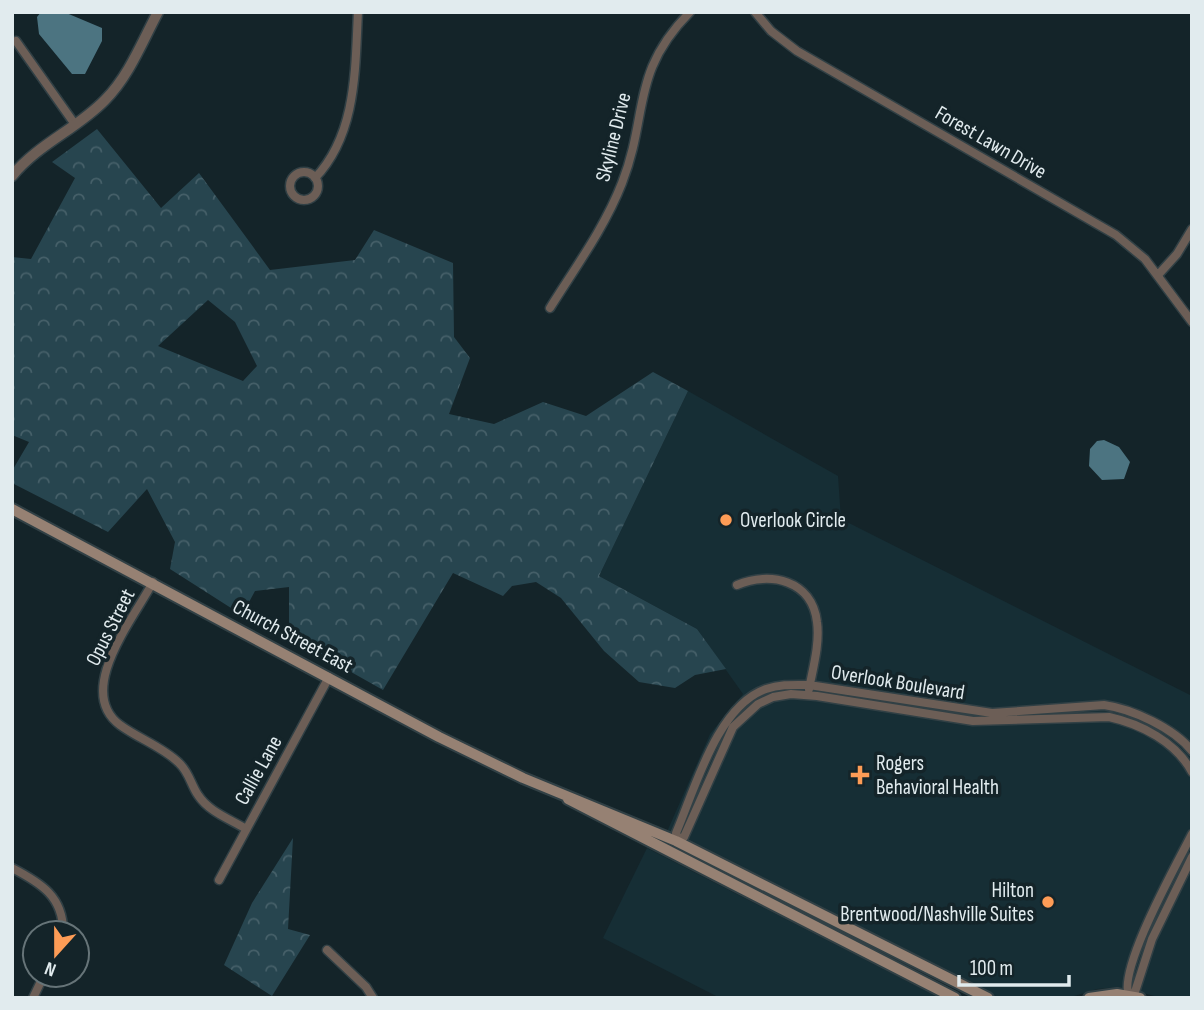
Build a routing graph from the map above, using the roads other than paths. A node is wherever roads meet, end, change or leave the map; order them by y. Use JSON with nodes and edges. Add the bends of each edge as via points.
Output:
{"nodes":[{"id":1,"x":158,"y":12,"type":"edge"},
{"id":2,"x":358,"y":12,"type":"edge"},
{"id":3,"x":690,"y":12,"type":"edge"},
{"id":4,"x":755,"y":12,"type":"edge"},
{"id":5,"x":16,"y":41,"type":"dead end"},
{"id":6,"x":74,"y":123,"type":"junction"},
{"id":7,"x":12,"y":176,"type":"edge"},
{"id":8,"x":315,"y":178,"type":"dead end"},
{"id":9,"x":1192,"y":229,"type":"edge"},
{"id":10,"x":1158,"y":275,"type":"junction"},
{"id":11,"x":550,"y":308,"type":"dead end"},
{"id":12,"x":1192,"y":322,"type":"edge"},
{"id":13,"x":12,"y":509,"type":"edge"},
{"id":14,"x":153,"y":582,"type":"junction"},
{"id":15,"x":737,"y":585,"type":"dead end"},
{"id":16,"x":329,"y":677,"type":"junction"},
{"id":17,"x":809,"y":685,"type":"junction"},
{"id":18,"x":807,"y":695,"type":"junction"},
{"id":19,"x":1192,"y":751,"type":"edge"},
{"id":20,"x":1192,"y":772,"type":"edge"},
{"id":21,"x":556,"y":792,"type":"junction"},
{"id":22,"x":246,"y":829,"type":"junction"},
{"id":23,"x":1192,"y":834,"type":"edge"},
{"id":24,"x":677,"y":840,"type":"junction"},
{"id":25,"x":1192,"y":858,"type":"edge"},
{"id":26,"x":12,"y":868,"type":"edge"},
{"id":27,"x":219,"y":880,"type":"dead end"},
{"id":28,"x":62,"y":919,"type":"edge"},
{"id":29,"x":327,"y":950,"type":"dead end"},
{"id":30,"x":1133,"y":997,"type":"edge"},
{"id":31,"x":373,"y":998,"type":"edge"},
{"id":32,"x":955,"y":998,"type":"edge"},
{"id":33,"x":988,"y":998,"type":"edge"},
{"id":34,"x":1089,"y":998,"type":"edge"}],
"edges":[{"from":1,"to":6,"type":"street","via":[[116,87]]},
{"from":2,"to":8,"type":"street","via":[[350,109],[332,156]]},
{"from":3,"to":11,"type":"street","name":"Skyline Drive","via":[[667,38],[650,69],[621,187]]},
{"from":4,"to":10,"type":"street","name":"Forest Lawn Drive","via":[[797,51],[1116,235]]},
{"from":5,"to":6,"type":"street"},
{"from":6,"to":7,"type":"street"},
{"from":9,"to":10,"type":"street","via":[[1178,254]]},
{"from":10,"to":12,"type":"street","name":"Forest Lawn Drive"},
{"from":13,"to":14,"type":"main road","name":"Church Street East"},
{"from":14,"to":16,"type":"main road","name":"Church Street East"},
{"from":14,"to":22,"type":"street","name":"Opus Street","via":[[108,664],[102,697],[119,724],[179,762],[207,806]]},
{"from":15,"to":17,"type":"street","via":[[777,578],[806,596],[818,626]]},
{"from":16,"to":21,"type":"main road","name":"Church Street East","via":[[439,737]]},
{"from":16,"to":22,"type":"street","name":"Callie Lane"},
{"from":17,"to":18,"type":"street"},
{"from":17,"to":19,"type":"street","name":"Overlook Boulevard","via":[[992,713],[1119,707],[1174,736]]},
{"from":17,"to":24,"type":"street","name":"Overlook Boulevard","via":[[765,690],[728,719],[676,833]]},
{"from":18,"to":20,"type":"street","name":"Overlook Boulevard","via":[[973,721],[1109,717],[1165,741]]},
{"from":18,"to":24,"type":"street","name":"Overlook Boulevard","via":[[773,697],[744,715],[723,747],[684,836]]},
{"from":21,"to":24,"type":"main road","name":"Church Street East"},
{"from":21,"to":32,"type":"main road","name":"Church Street East"},
{"from":22,"to":27,"type":"street","name":"Callie Lane"},
{"from":23,"to":30,"type":"street","via":[[1133,961]]},
{"from":24,"to":33,"type":"main road","name":"Church Street East"},
{"from":25,"to":30,"type":"street","via":[[1152,939]]},
{"from":26,"to":28,"type":"street","via":[[52,894]]},
{"from":29,"to":31,"type":"street"},
{"from":30,"to":34,"type":"main road"}]}
